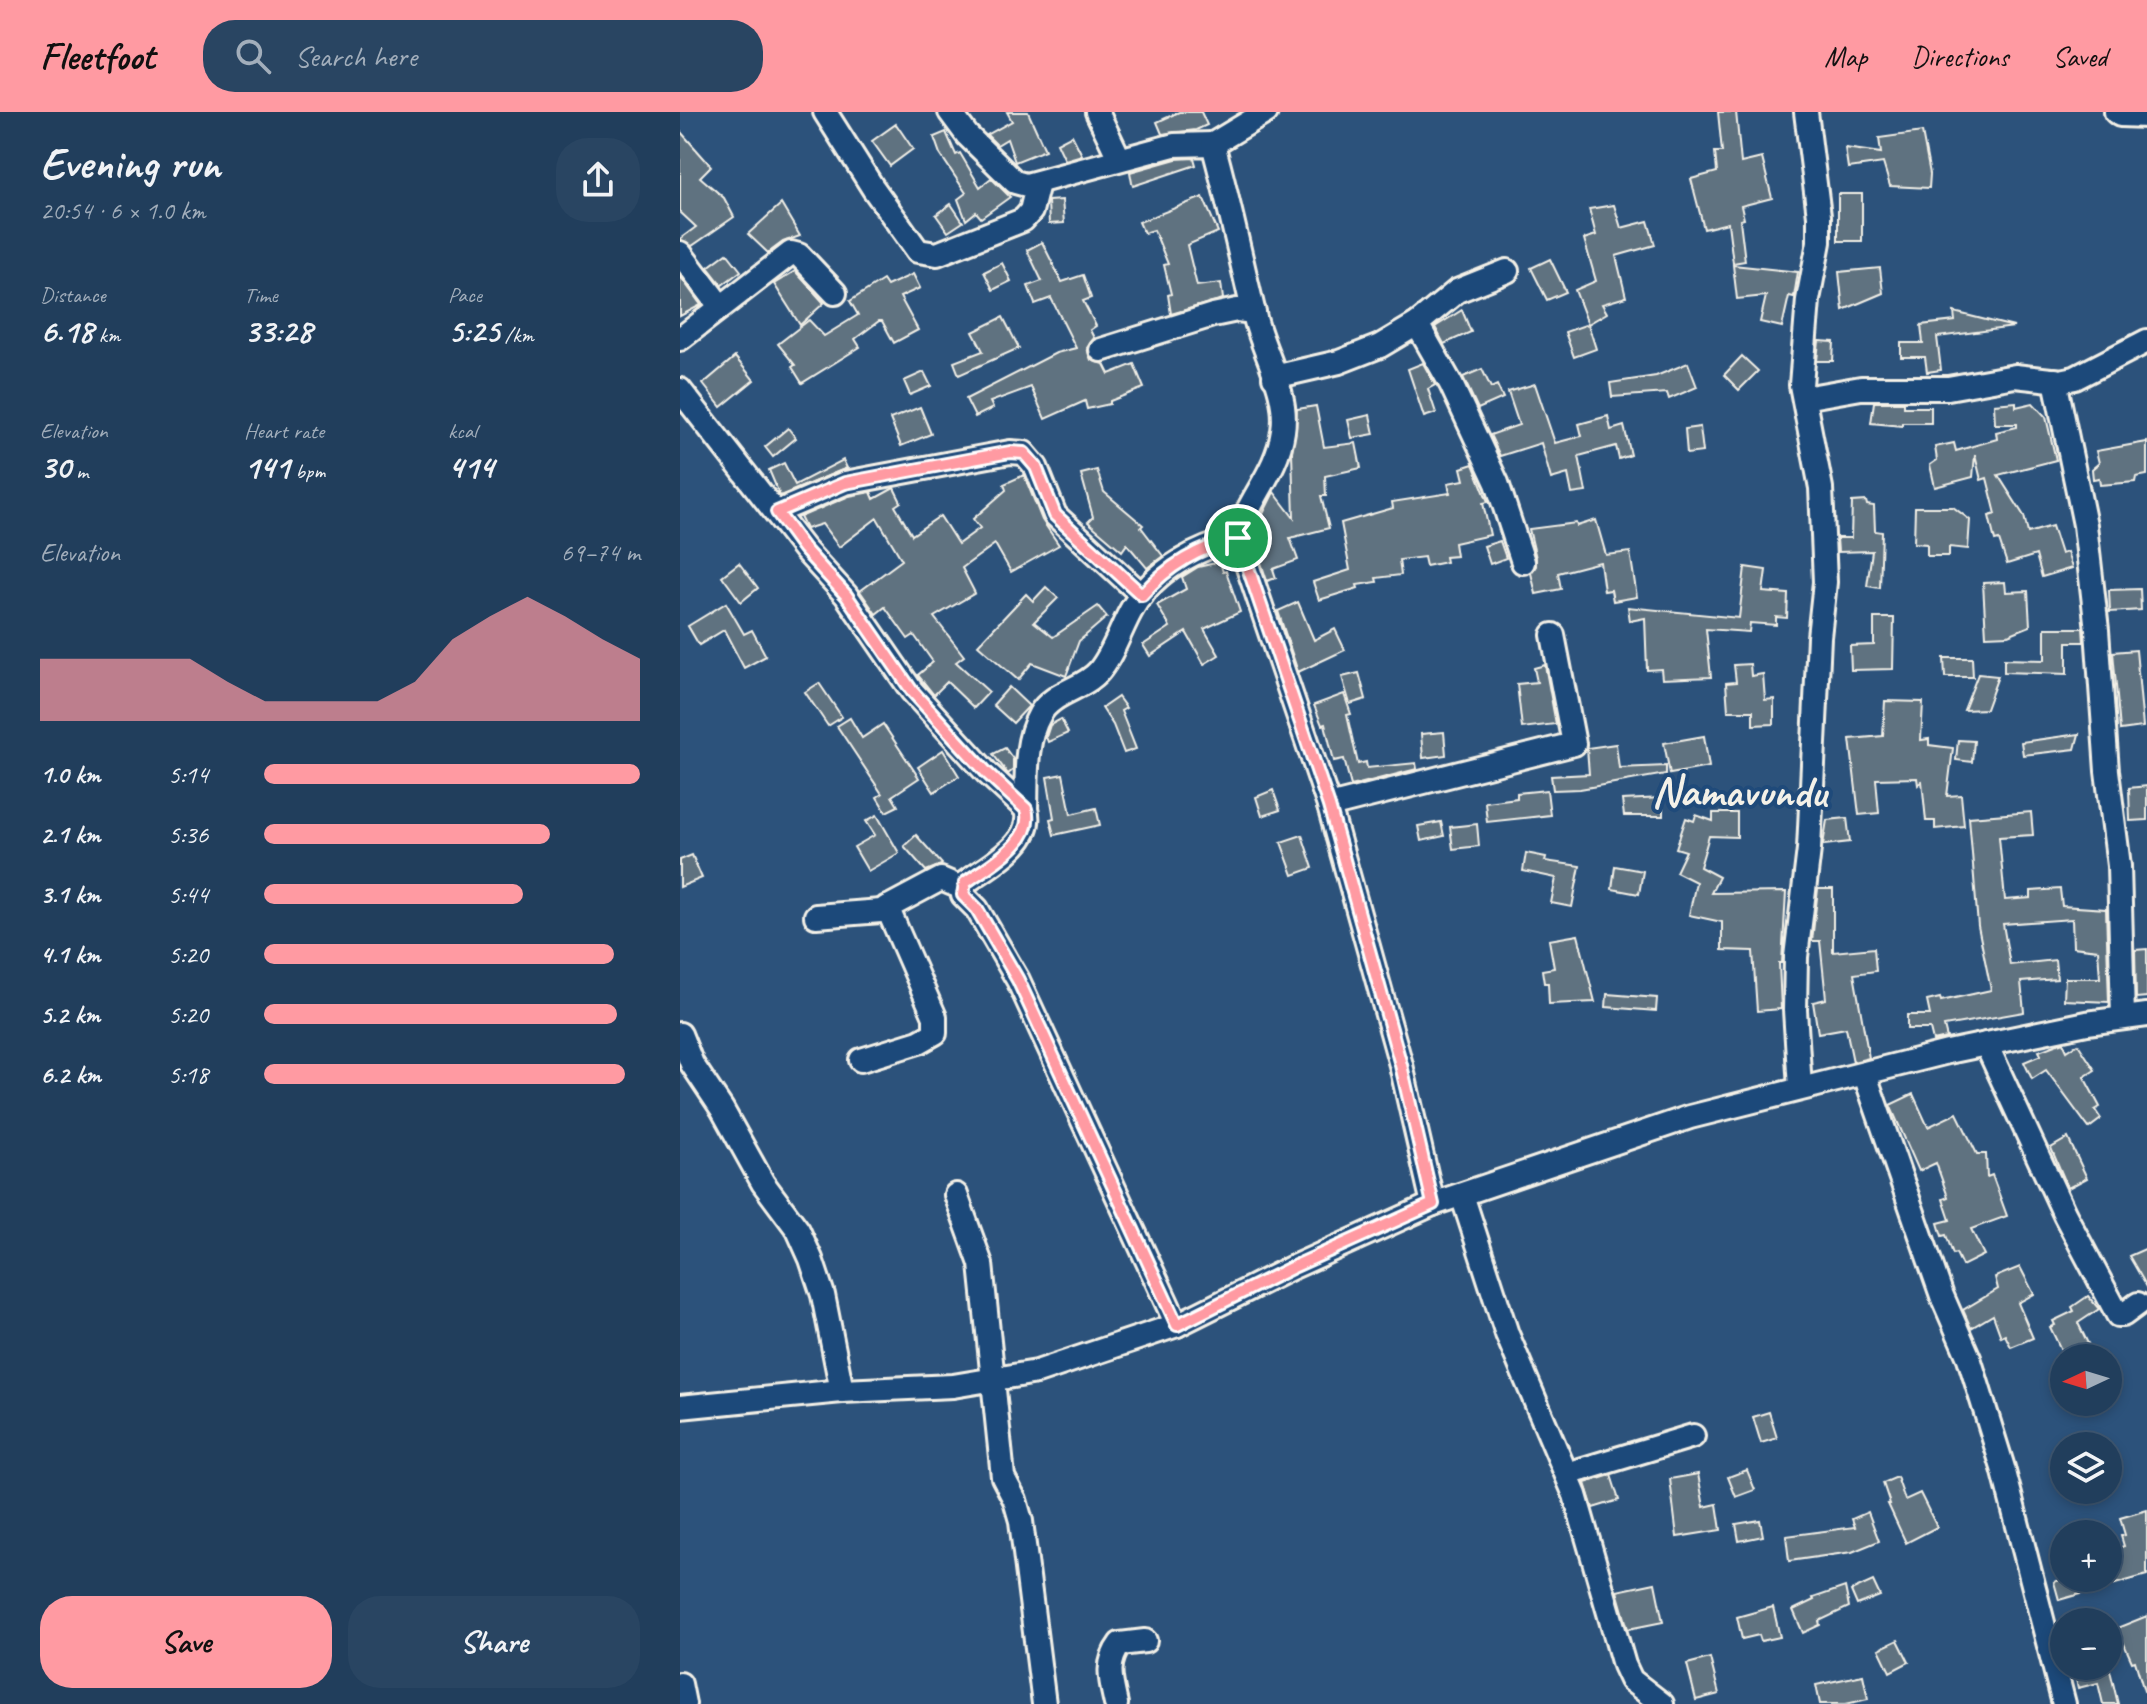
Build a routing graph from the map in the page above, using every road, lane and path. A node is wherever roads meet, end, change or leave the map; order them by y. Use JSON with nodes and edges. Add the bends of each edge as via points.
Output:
{"nodes":[{"id":1,"x":825,"y":112,"type":"edge"},
{"id":2,"x":950,"y":112,"type":"edge"},
{"id":3,"x":1097,"y":112,"type":"edge"},
{"id":4,"x":1266,"y":112,"type":"edge"},
{"id":5,"x":2116,"y":112,"type":"edge"},
{"id":6,"x":1811,"y":115,"type":"edge"},
{"id":7,"x":2147,"y":116,"type":"edge"},
{"id":8,"x":1213,"y":144,"type":"junction"},
{"id":9,"x":1119,"y":158,"type":"junction"},
{"id":10,"x":1038,"y":183,"type":"junction"},
{"id":11,"x":680,"y":253,"type":"edge"},
{"id":12,"x":1507,"y":271,"type":"dead end"},
{"id":13,"x":835,"y":293,"type":"dead end"},
{"id":14,"x":720,"y":306,"type":"junction"},
{"id":15,"x":1254,"y":312,"type":"junction"},
{"id":16,"x":1417,"y":324,"type":"junction"},
{"id":17,"x":680,"y":339,"type":"edge"},
{"id":18,"x":2147,"y":341,"type":"edge"},
{"id":19,"x":1101,"y":350,"type":"dead end"},
{"id":20,"x":1274,"y":377,"type":"junction"},
{"id":21,"x":2055,"y":380,"type":"junction"},
{"id":22,"x":680,"y":390,"type":"edge"},
{"id":23,"x":1804,"y":398,"type":"junction"},
{"id":24,"x":777,"y":512,"type":"junction"},
{"id":25,"x":1238,"y":538,"type":"junction"},
{"id":26,"x":1523,"y":562,"type":"dead end"},
{"id":27,"x":1142,"y":595,"type":"junction"},
{"id":28,"x":1553,"y":635,"type":"dead end"},
{"id":29,"x":1329,"y":806,"type":"junction"},
{"id":30,"x":1026,"y":809,"type":"junction"},
{"id":31,"x":962,"y":888,"type":"junction"},
{"id":32,"x":887,"y":907,"type":"junction"},
{"id":33,"x":816,"y":916,"type":"dead end"},
{"id":34,"x":2147,"y":1015,"type":"edge"},
{"id":35,"x":2123,"y":1018,"type":"junction"},
{"id":36,"x":680,"y":1034,"type":"edge"},
{"id":37,"x":1986,"y":1044,"type":"junction"},
{"id":38,"x":861,"y":1060,"type":"dead end"},
{"id":39,"x":1865,"y":1075,"type":"junction"},
{"id":40,"x":1800,"y":1088,"type":"junction"},
{"id":41,"x":956,"y":1195,"type":"dead end"},
{"id":42,"x":1462,"y":1195,"type":"junction"},
{"id":43,"x":1433,"y":1204,"type":"junction"},
{"id":44,"x":2138,"y":1304,"type":"dead end"},
{"id":45,"x":1177,"y":1325,"type":"junction"},
{"id":46,"x":995,"y":1380,"type":"junction"},
{"id":47,"x":842,"y":1391,"type":"junction"},
{"id":48,"x":680,"y":1407,"type":"edge"},
{"id":49,"x":1693,"y":1436,"type":"dead end"},
{"id":50,"x":1567,"y":1474,"type":"junction"},
{"id":51,"x":1145,"y":1641,"type":"dead end"},
{"id":52,"x":680,"y":1684,"type":"edge"},
{"id":53,"x":1654,"y":1698,"type":"edge"},
{"id":54,"x":684,"y":1704,"type":"edge"},
{"id":55,"x":1044,"y":1704,"type":"edge"},
{"id":56,"x":1116,"y":1704,"type":"edge"},
{"id":57,"x":1624,"y":1704,"type":"edge"},
{"id":58,"x":2064,"y":1704,"type":"edge"}],
"edges":[{"from":1,"to":10,"type":"street","via":[[918,251],[937,254],[1023,220],[1031,211]]},
{"from":2,"to":10,"type":"street","via":[[1015,182]]},
{"from":3,"to":9,"type":"street"},
{"from":4,"to":8,"type":"street"},
{"from":5,"to":7,"type":"street"},
{"from":6,"to":23,"type":"street","via":[[1819,242],[1801,358]]},
{"from":8,"to":9,"type":"street","via":[[1174,145]]},
{"from":8,"to":15,"type":"street"},
{"from":9,"to":10,"type":"street"},
{"from":11,"to":14,"type":"street"},
{"from":12,"to":16,"type":"street","via":[[1457,291]]},
{"from":13,"to":14,"type":"street","via":[[791,253]]},
{"from":14,"to":17,"type":"street"},
{"from":15,"to":19,"type":"street","via":[[1213,315]]},
{"from":15,"to":20,"type":"street"},
{"from":16,"to":20,"type":"street","via":[[1339,362]]},
{"from":16,"to":26,"type":"street","via":[[1497,483]]},
{"from":18,"to":21,"type":"street","via":[[2075,378]]},
{"from":20,"to":25,"type":"street","via":[[1284,426],[1280,447]]},
{"from":21,"to":23,"type":"street","via":[[2015,376],[1948,388],[1861,388]]},
{"from":21,"to":35,"type":"street","via":[[2085,525],[2095,615],[2119,866]]},
{"from":22,"to":24,"type":"street"},
{"from":23,"to":40,"type":"street","via":[[1821,488],[1825,582],[1809,849],[1796,957]]},
{"from":24,"to":27,"type":"street","via":[[845,483],[1024,453],[1036,467],[1055,515]]},
{"from":24,"to":30,"type":"street","via":[[846,595],[912,691]]},
{"from":25,"to":27,"type":"street","via":[[1210,545],[1173,566]]},
{"from":25,"to":29,"type":"street"},
{"from":27,"to":30,"type":"street","via":[[1100,670],[1041,710],[1028,746]]},
{"from":28,"to":29,"type":"street","via":[[1574,744]]},
{"from":29,"to":43,"type":"street","via":[[1401,1065]]},
{"from":30,"to":31,"type":"street","via":[[1025,831],[1017,843]]},
{"from":31,"to":32,"type":"street","via":[[941,879]]},
{"from":31,"to":45,"type":"street","via":[[1018,980]]},
{"from":32,"to":33,"type":"street"},
{"from":32,"to":38,"type":"street","via":[[935,1017],[935,1033]]},
{"from":34,"to":35,"type":"street"},
{"from":35,"to":37,"type":"street"},
{"from":36,"to":47,"type":"street","via":[[692,1064],[763,1183],[798,1230],[823,1295]]},
{"from":37,"to":39,"type":"street"},
{"from":37,"to":44,"type":"street","via":[[2118,1315]]},
{"from":39,"to":40,"type":"street"},
{"from":39,"to":58,"type":"street","via":[[1974,1372]]},
{"from":40,"to":42,"type":"street","via":[[1690,1117]]},
{"from":41,"to":46,"type":"street","via":[[981,1264]]},
{"from":42,"to":43,"type":"street"},
{"from":42,"to":50,"type":"street","via":[[1507,1334]]},
{"from":43,"to":45,"type":"street"},
{"from":45,"to":46,"type":"street","via":[[1037,1372]]},
{"from":46,"to":47,"type":"street"},
{"from":46,"to":55,"type":"street","via":[[1003,1477],[1021,1521]]},
{"from":47,"to":48,"type":"street"},
{"from":49,"to":50,"type":"street"},
{"from":50,"to":53,"type":"street","via":[[1624,1665],[1631,1680]]},
{"from":51,"to":56,"type":"street","via":[[1120,1644],[1110,1656]]},
{"from":52,"to":54,"type":"street"},
{"from":53,"to":57,"type":"street"}]}
